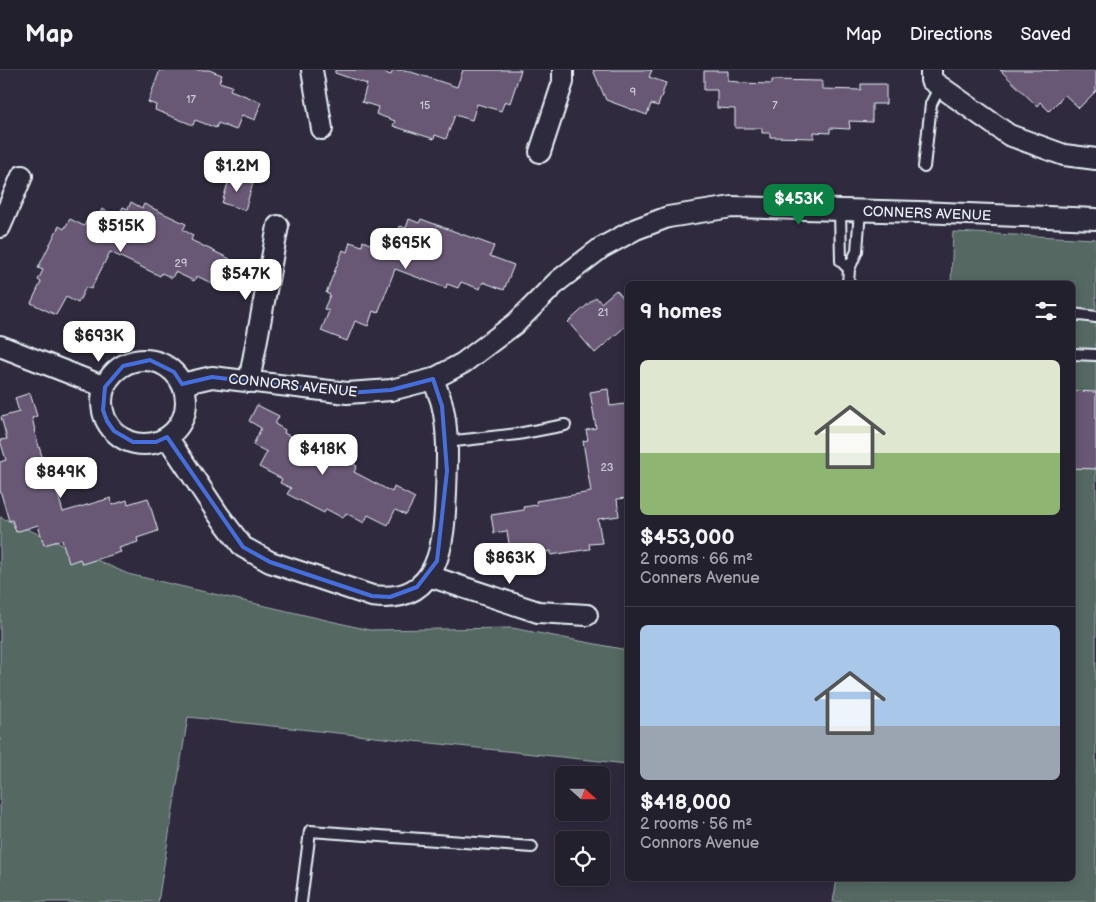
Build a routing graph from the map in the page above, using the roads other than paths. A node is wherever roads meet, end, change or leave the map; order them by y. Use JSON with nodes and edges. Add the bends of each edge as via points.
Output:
{"nodes":[{"id":1,"x":312,"y":70,"type":"edge"},
{"id":2,"x":563,"y":70,"type":"edge"},
{"id":3,"x":936,"y":78,"type":"edge"},
{"id":4,"x":322,"y":129,"type":"dead end"},
{"id":5,"x":540,"y":152,"type":"dead end"},
{"id":6,"x":1096,"y":158,"type":"edge"},
{"id":7,"x":924,"y":167,"type":"dead end"},
{"id":8,"x":22,"y":176,"type":"dead end"},
{"id":9,"x":840,"y":209,"type":"junction"},
{"id":10,"x":860,"y":210,"type":"junction"},
{"id":11,"x":1096,"y":219,"type":"edge"},
{"id":12,"x":278,"y":226,"type":"dead end"},
{"id":13,"x":0,"y":227,"type":"edge"},
{"id":14,"x":849,"y":269,"type":"junction"},
{"id":15,"x":848,"y":281,"type":"edge"},
{"id":16,"x":1075,"y":314,"type":"edge"},
{"id":17,"x":522,"y":316,"type":"joint"},
{"id":18,"x":1096,"y":317,"type":"edge"},
{"id":19,"x":0,"y":346,"type":"edge"},
{"id":20,"x":1075,"y":354,"type":"edge"},
{"id":21,"x":1096,"y":355,"type":"edge"},
{"id":22,"x":433,"y":379,"type":"junction"},
{"id":23,"x":249,"y":382,"type":"junction"},
{"id":24,"x":182,"y":384,"type":"junction"},
{"id":25,"x":105,"y":387,"type":"junction"},
{"id":26,"x":565,"y":425,"type":"dead end"},
{"id":27,"x":167,"y":437,"type":"junction"},
{"id":28,"x":446,"y":442,"type":"junction"},
{"id":29,"x":429,"y":576,"type":"junction"},
{"id":30,"x":587,"y":616,"type":"dead end"},
{"id":31,"x":532,"y":847,"type":"dead end"},
{"id":32,"x":301,"y":902,"type":"edge"}],
"edges":[{"from":1,"to":4,"type":"street"},
{"from":2,"to":5,"type":"street","via":[[563,82]]},
{"from":3,"to":6,"type":"street","via":[[1009,135],[1064,155]]},
{"from":3,"to":7,"type":"lane"},
{"from":8,"to":13,"type":"street"},
{"from":9,"to":10,"type":"street","name":"CONNERS AVENUE"},
{"from":9,"to":14,"type":"lane","via":[[841,261]]},
{"from":9,"to":17,"type":"street","name":"CONNERS AVENUE","via":[[732,207],[668,217],[636,229],[601,248],[558,281]]},
{"from":10,"to":11,"type":"street","name":"CONNERS AVENUE"},
{"from":10,"to":14,"type":"lane","via":[[857,251]]},
{"from":12,"to":23,"type":"street"},
{"from":14,"to":15,"type":"lane"},
{"from":16,"to":18,"type":"lane"},
{"from":17,"to":22,"type":"street","name":"CONNORS AVENUE","via":[[462,363]]},
{"from":19,"to":25,"type":"street"},
{"from":20,"to":21,"type":"lane"},
{"from":22,"to":23,"type":"street","name":"CONNORS AVENUE","via":[[391,390],[347,393]]},
{"from":22,"to":28,"type":"street","via":[[442,406]]},
{"from":23,"to":24,"type":"street","name":"CONNORS AVENUE","via":[[212,377]]},
{"from":24,"to":25,"type":"street","via":[[163,364],[136,360],[112,375]]},
{"from":24,"to":27,"type":"street","via":[[186,408],[176,429]]},
{"from":25,"to":27,"type":"street","via":[[103,410],[118,434],[145,444]]},
{"from":26,"to":28,"type":"lane"},
{"from":27,"to":29,"type":"street","via":[[232,534],[243,548],[255,556],[292,571],[381,597],[409,591]]},
{"from":28,"to":29,"type":"street","via":[[443,538]]},
{"from":29,"to":30,"type":"street","via":[[538,612]]},
{"from":31,"to":32,"type":"lane","via":[[310,831]]}]}
